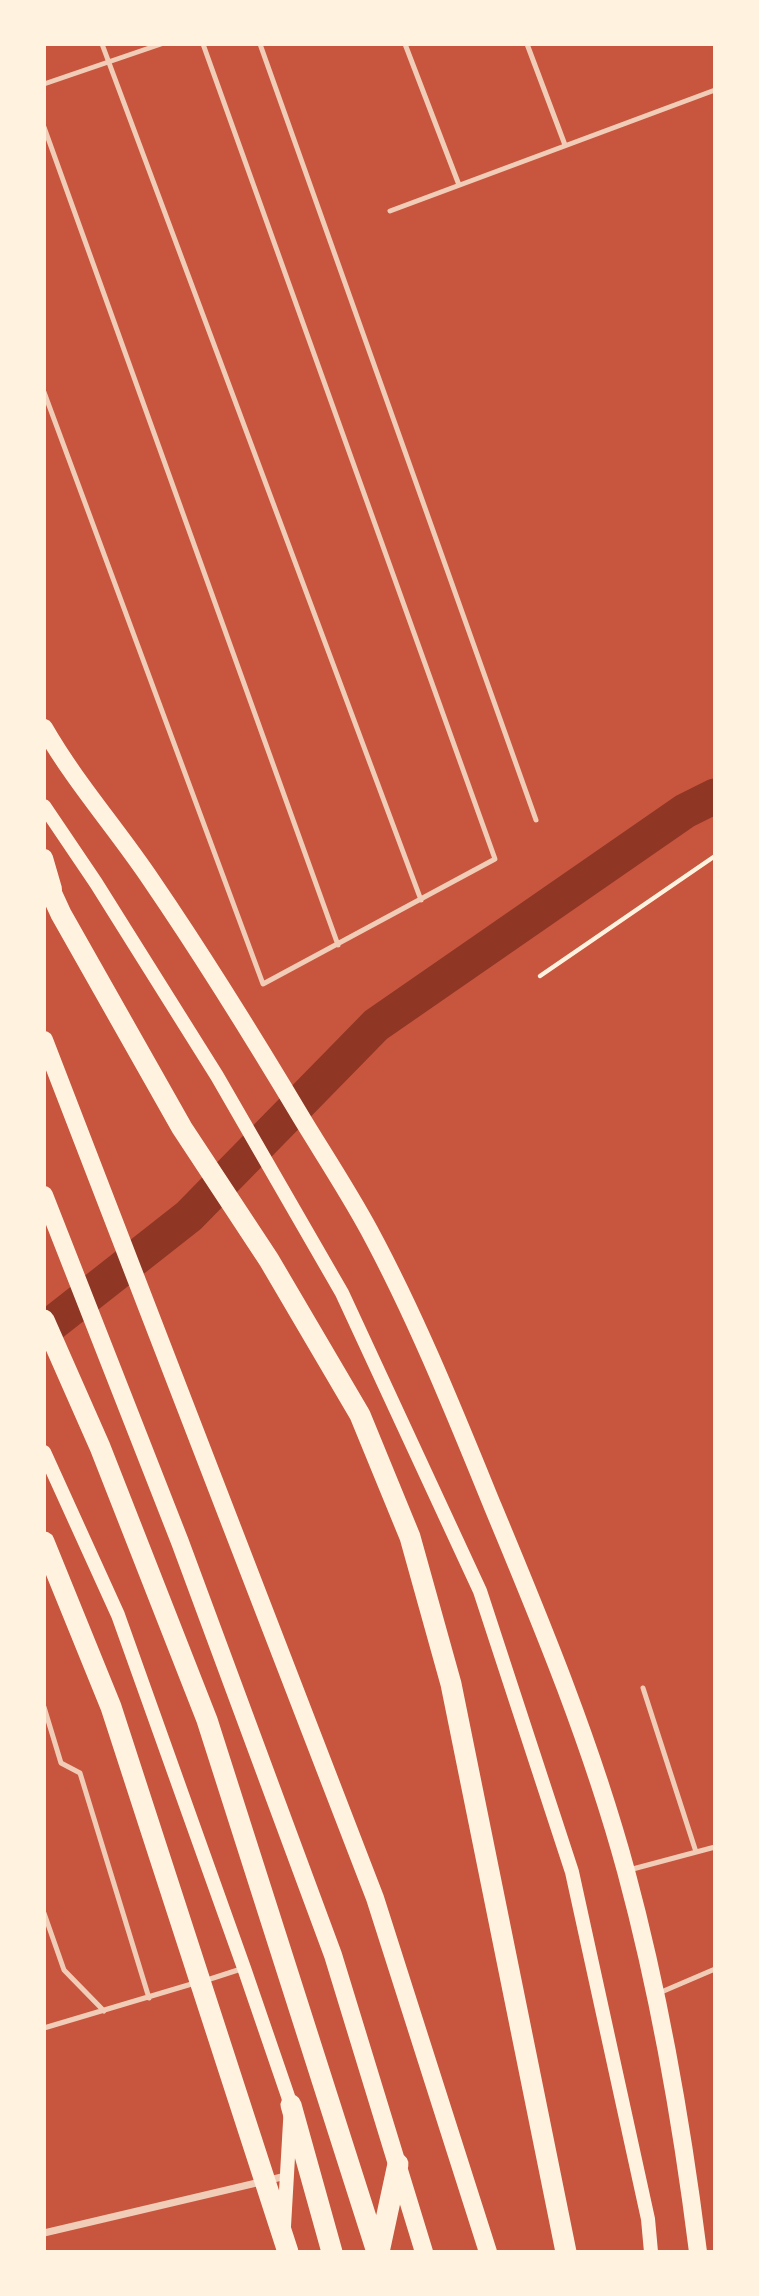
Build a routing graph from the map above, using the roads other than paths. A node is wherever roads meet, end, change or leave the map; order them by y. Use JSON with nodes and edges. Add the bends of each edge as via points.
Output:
{"nodes":[{"id":1,"x":102,"y":44,"type":"edge"},
{"id":2,"x":161,"y":44,"type":"edge"},
{"id":3,"x":203,"y":44,"type":"edge"},
{"id":4,"x":260,"y":44,"type":"edge"},
{"id":5,"x":405,"y":44,"type":"edge"},
{"id":6,"x":527,"y":44,"type":"edge"},
{"id":7,"x":109,"y":62,"type":"junction"},
{"id":8,"x":44,"y":84,"type":"edge"},
{"id":9,"x":715,"y":90,"type":"edge"},
{"id":10,"x":44,"y":127,"type":"edge"},
{"id":11,"x":565,"y":145,"type":"junction"},
{"id":12,"x":459,"y":185,"type":"junction"},
{"id":13,"x":390,"y":211,"type":"dead end"},
{"id":14,"x":44,"y":393,"type":"edge"},
{"id":15,"x":44,"y":729,"type":"edge"},
{"id":16,"x":44,"y":806,"type":"edge"},
{"id":17,"x":536,"y":820,"type":"dead end"},
{"id":18,"x":44,"y":858,"type":"edge"},
{"id":19,"x":44,"y":877,"type":"edge"},
{"id":20,"x":421,"y":900,"type":"junction"},
{"id":21,"x":61,"y":914,"type":"junction"},
{"id":22,"x":338,"y":945,"type":"junction"},
{"id":23,"x":44,"y":1040,"type":"edge"},
{"id":24,"x":44,"y":1195,"type":"edge"},
{"id":25,"x":44,"y":1320,"type":"edge"},
{"id":26,"x":44,"y":1452,"type":"edge"},
{"id":27,"x":44,"y":1542,"type":"edge"},
{"id":28,"x":643,"y":1688,"type":"dead end"},
{"id":29,"x":44,"y":1707,"type":"edge"},
{"id":30,"x":715,"y":1847,"type":"edge"},
{"id":31,"x":696,"y":1852,"type":"junction"},
{"id":32,"x":626,"y":1871,"type":"junction"},
{"id":33,"x":44,"y":1913,"type":"edge"},
{"id":34,"x":244,"y":1968,"type":"junction"},
{"id":35,"x":715,"y":1969,"type":"edge"},
{"id":36,"x":656,"y":1994,"type":"junction"},
{"id":37,"x":149,"y":1998,"type":"junction"},
{"id":38,"x":104,"y":2011,"type":"junction"},
{"id":39,"x":44,"y":2028,"type":"edge"},
{"id":40,"x":290,"y":2105,"type":"junction"},
{"id":41,"x":398,"y":2164,"type":"junction"},
{"id":42,"x":287,"y":2176,"type":"junction"},
{"id":43,"x":44,"y":2232,"type":"edge"},
{"id":44,"x":283,"y":2252,"type":"edge"},
{"id":45,"x":288,"y":2252,"type":"edge"},
{"id":46,"x":332,"y":2252,"type":"edge"},
{"id":47,"x":378,"y":2252,"type":"edge"},
{"id":48,"x":424,"y":2252,"type":"edge"},
{"id":49,"x":488,"y":2252,"type":"edge"},
{"id":50,"x":566,"y":2252,"type":"edge"},
{"id":51,"x":651,"y":2252,"type":"edge"},
{"id":52,"x":698,"y":2252,"type":"edge"}],
"edges":[{"from":1,"to":7,"type":"lane"},
{"from":2,"to":7,"type":"lane"},
{"from":3,"to":20,"type":"lane","via":[[495,859]]},
{"from":4,"to":17,"type":"lane"},
{"from":5,"to":12,"type":"lane"},
{"from":6,"to":11,"type":"lane"},
{"from":7,"to":8,"type":"lane"},
{"from":7,"to":20,"type":"lane"},
{"from":9,"to":11,"type":"lane"},
{"from":10,"to":22,"type":"lane"},
{"from":11,"to":12,"type":"lane"},
{"from":12,"to":13,"type":"lane"},
{"from":14,"to":22,"type":"lane","via":[[263,984]]},
{"from":15,"to":32,"type":"main road","via":[[229,996],[369,1230],[444,1392],[561,1672]]},
{"from":16,"to":51,"type":"main road","via":[[217,1076],[342,1293],[480,1591],[572,1872],[648,2219]]},
{"from":18,"to":21,"type":"main road"},
{"from":19,"to":21,"type":"highway"},
{"from":20,"to":22,"type":"lane"},
{"from":21,"to":50,"type":"highway","via":[[183,1128],[269,1260],[360,1415],[410,1537],[451,1684]]},
{"from":23,"to":49,"type":"main road","via":[[375,1898]]},
{"from":24,"to":41,"type":"main road","via":[[334,1955]]},
{"from":25,"to":47,"type":"highway","via":[[100,1447],[207,1720]]},
{"from":26,"to":34,"type":"main road","via":[[118,1615]]},
{"from":27,"to":45,"type":"highway","via":[[111,1707]]},
{"from":28,"to":31,"type":"lane"},
{"from":29,"to":37,"type":"lane","via":[[61,1763],[80,1773]]},
{"from":30,"to":31,"type":"lane"},
{"from":31,"to":32,"type":"lane"},
{"from":32,"to":36,"type":"main road"},
{"from":33,"to":38,"type":"lane","via":[[64,1970]]},
{"from":34,"to":37,"type":"lane"},
{"from":34,"to":40,"type":"main road"},
{"from":35,"to":36,"type":"lane"},
{"from":36,"to":52,"type":"main road"},
{"from":37,"to":38,"type":"lane"},
{"from":38,"to":39,"type":"lane"},
{"from":40,"to":42,"type":"main road"},
{"from":40,"to":46,"type":"highway"},
{"from":41,"to":47,"type":"highway"},
{"from":41,"to":48,"type":"main road"},
{"from":42,"to":43,"type":"street"},
{"from":42,"to":44,"type":"main road"}]}
